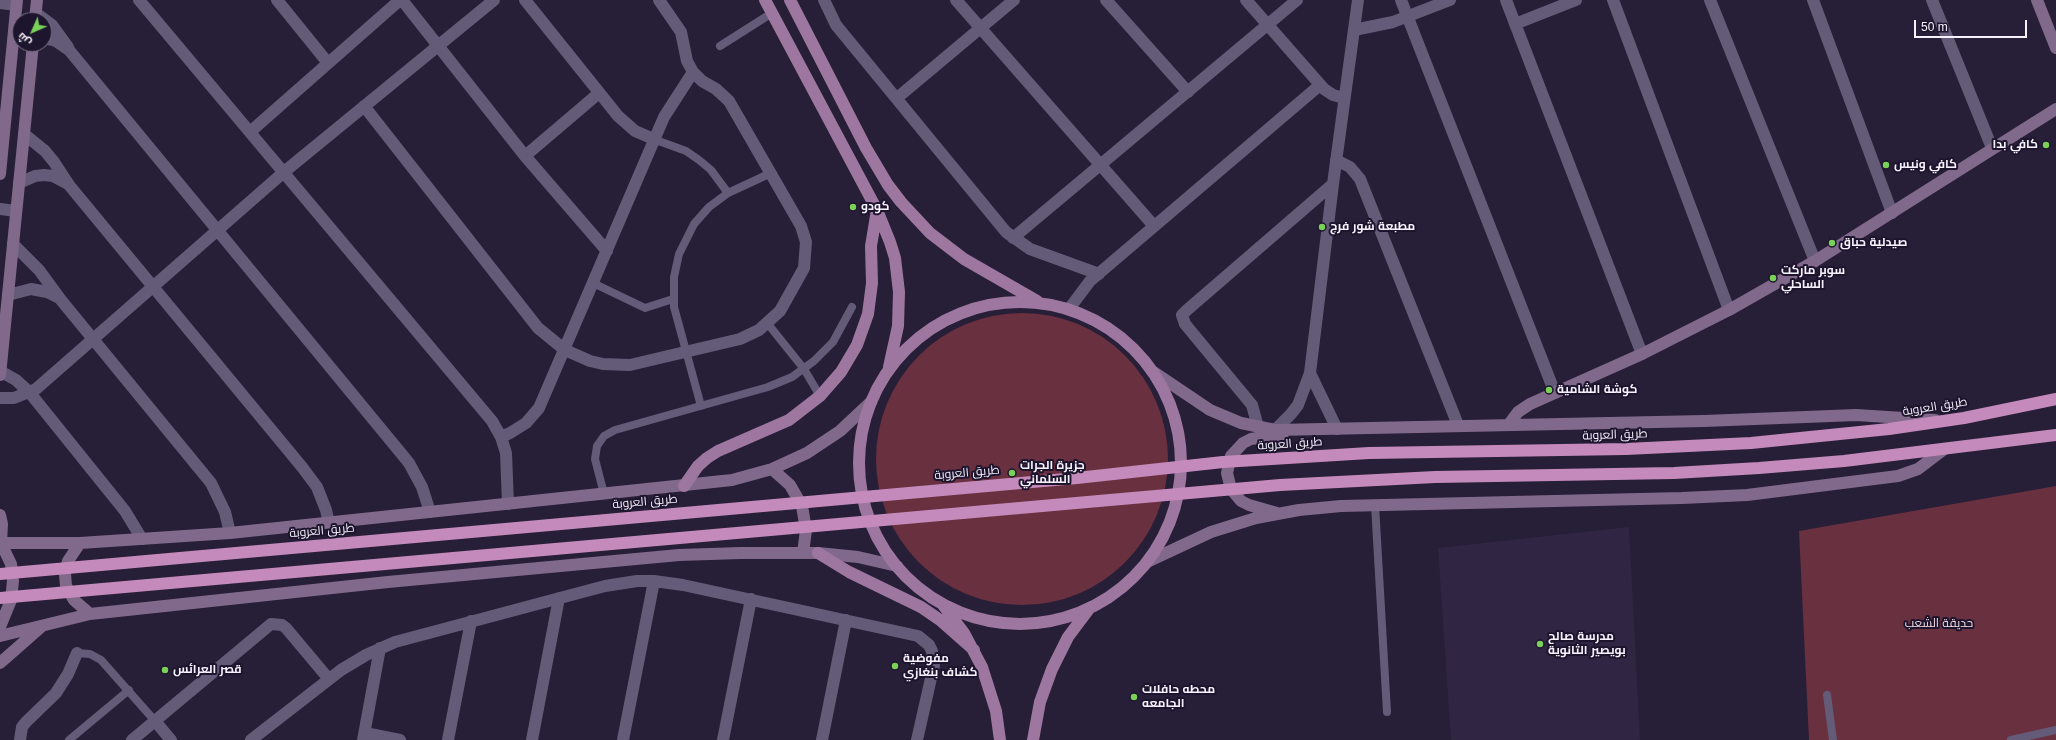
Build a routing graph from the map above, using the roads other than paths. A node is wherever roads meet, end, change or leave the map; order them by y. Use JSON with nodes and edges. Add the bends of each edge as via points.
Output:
{"nodes":[{"id":1,"x":37,"y":0,"type":"edge"},
{"id":2,"x":139,"y":0,"type":"edge"},
{"id":3,"x":277,"y":0,"type":"edge"},
{"id":4,"x":402,"y":0,"type":"edge"},
{"id":5,"x":494,"y":0,"type":"edge"},
{"id":6,"x":525,"y":0,"type":"edge"},
{"id":7,"x":659,"y":0,"type":"edge"},
{"id":8,"x":765,"y":0,"type":"edge"},
{"id":9,"x":790,"y":0,"type":"edge"},
{"id":10,"x":824,"y":0,"type":"edge"},
{"id":11,"x":956,"y":0,"type":"edge"},
{"id":12,"x":1014,"y":0,"type":"edge"},
{"id":13,"x":1106,"y":0,"type":"edge"},
{"id":14,"x":1246,"y":0,"type":"edge"},
{"id":15,"x":1297,"y":0,"type":"edge"},
{"id":16,"x":1358,"y":0,"type":"edge"},
{"id":17,"x":1401,"y":0,"type":"edge"},
{"id":18,"x":1450,"y":0,"type":"edge"},
{"id":19,"x":1506,"y":0,"type":"edge"},
{"id":20,"x":1576,"y":0,"type":"edge"},
{"id":21,"x":1613,"y":0,"type":"edge"},
{"id":22,"x":1710,"y":0,"type":"edge"},
{"id":23,"x":1813,"y":0,"type":"edge"},
{"id":24,"x":1932,"y":0,"type":"edge"},
{"id":25,"x":2036,"y":0,"type":"edge"},
{"id":26,"x":0,"y":3,"type":"edge"},
{"id":27,"x":16,"y":3,"type":"edge"},
{"id":28,"x":36,"y":12,"type":"edge"},
{"id":29,"x":772,"y":13,"type":"junction"},
{"id":30,"x":1406,"y":17,"type":"junction"},
{"id":31,"x":1515,"y":24,"type":"junction"},
{"id":32,"x":1268,"y":25,"type":"junction"},
{"id":33,"x":52,"y":28,"type":"edge"},
{"id":34,"x":980,"y":28,"type":"junction"},
{"id":35,"x":1354,"y":30,"type":"junction"},
{"id":36,"x":52,"y":40,"type":"edge"},
{"id":37,"x":438,"y":46,"type":"junction"},
{"id":38,"x":720,"y":46,"type":"dead end"},
{"id":39,"x":2056,"y":48,"type":"edge"},
{"id":40,"x":69,"y":50,"type":"junction"},
{"id":41,"x":32,"y":52,"type":"edge"},
{"id":42,"x":328,"y":63,"type":"junction"},
{"id":43,"x":693,"y":72,"type":"junction"},
{"id":44,"x":1320,"y":85,"type":"junction"},
{"id":45,"x":1188,"y":92,"type":"junction"},
{"id":46,"x":599,"y":93,"type":"junction"},
{"id":47,"x":897,"y":98,"type":"junction"},
{"id":48,"x":1344,"y":98,"type":"junction"},
{"id":49,"x":3,"y":104,"type":"edge"},
{"id":50,"x":364,"y":106,"type":"junction"},
{"id":51,"x":2056,"y":109,"type":"edge"},
{"id":52,"x":250,"y":132,"type":"junction"},
{"id":53,"x":24,"y":134,"type":"junction"},
{"id":54,"x":656,"y":140,"type":"junction"},
{"id":55,"x":1992,"y":148,"type":"junction"},
{"id":56,"x":525,"y":156,"type":"junction"},
{"id":57,"x":1336,"y":160,"type":"junction"},
{"id":58,"x":1100,"y":165,"type":"junction"},
{"id":59,"x":284,"y":172,"type":"junction"},
{"id":60,"x":771,"y":173,"type":"junction"},
{"id":61,"x":0,"y":174,"type":"edge"},
{"id":62,"x":19,"y":183,"type":"junction"},
{"id":63,"x":1332,"y":184,"type":"junction"},
{"id":64,"x":69,"y":185,"type":"junction"},
{"id":65,"x":728,"y":193,"type":"junction"},
{"id":66,"x":0,"y":209,"type":"edge"},
{"id":67,"x":877,"y":210,"type":"junction"},
{"id":68,"x":16,"y":211,"type":"junction"},
{"id":69,"x":1892,"y":213,"type":"junction"},
{"id":70,"x":1154,"y":226,"type":"junction"},
{"id":71,"x":218,"y":230,"type":"junction"},
{"id":72,"x":1013,"y":238,"type":"junction"},
{"id":73,"x":13,"y":244,"type":"junction"},
{"id":74,"x":607,"y":251,"type":"junction"},
{"id":75,"x":1815,"y":261,"type":"junction"},
{"id":76,"x":1099,"y":274,"type":"junction"},
{"id":77,"x":594,"y":283,"type":"junction"},
{"id":78,"x":153,"y":287,"type":"junction"},
{"id":79,"x":8,"y":295,"type":"junction"},
{"id":80,"x":673,"y":299,"type":"junction"},
{"id":81,"x":61,"y":300,"type":"junction"},
{"id":82,"x":1040,"y":303,"type":"junction"},
{"id":83,"x":852,"y":307,"type":"dead end"},
{"id":84,"x":1069,"y":309,"type":"junction"},
{"id":85,"x":1729,"y":310,"type":"junction"},
{"id":86,"x":768,"y":324,"type":"junction"},
{"id":87,"x":93,"y":339,"type":"junction"},
{"id":88,"x":565,"y":350,"type":"junction"},
{"id":89,"x":686,"y":353,"type":"junction"},
{"id":90,"x":1642,"y":354,"type":"junction"},
{"id":91,"x":889,"y":369,"type":"junction"},
{"id":92,"x":804,"y":370,"type":"junction"},
{"id":93,"x":0,"y":371,"type":"edge"},
{"id":94,"x":1152,"y":371,"type":"junction"},
{"id":95,"x":1310,"y":374,"type":"junction"},
{"id":96,"x":0,"y":375,"type":"edge"},
{"id":97,"x":30,"y":393,"type":"junction"},
{"id":98,"x":1554,"y":393,"type":"junction"},
{"id":99,"x":820,"y":396,"type":"junction"},
{"id":100,"x":0,"y":398,"type":"edge"},
{"id":101,"x":2056,"y":399,"type":"edge"},
{"id":102,"x":871,"y":402,"type":"junction"},
{"id":103,"x":701,"y":406,"type":"junction"},
{"id":104,"x":1940,"y":421,"type":"junction"},
{"id":105,"x":1509,"y":424,"type":"junction"},
{"id":106,"x":1458,"y":425,"type":"junction"},
{"id":107,"x":1258,"y":427,"type":"junction"},
{"id":108,"x":1336,"y":429,"type":"junction"},
{"id":109,"x":1275,"y":430,"type":"junction"},
{"id":110,"x":1292,"y":431,"type":"junction"},
{"id":111,"x":2056,"y":436,"type":"edge"},
{"id":112,"x":501,"y":437,"type":"junction"},
{"id":113,"x":1943,"y":450,"type":"junction"},
{"id":114,"x":772,"y":469,"type":"junction"},
{"id":115,"x":684,"y":486,"type":"junction"},
{"id":116,"x":604,"y":494,"type":"junction"},
{"id":117,"x":508,"y":504,"type":"junction"},
{"id":118,"x":1375,"y":505,"type":"junction"},
{"id":119,"x":430,"y":512,"type":"junction"},
{"id":120,"x":1278,"y":513,"type":"junction"},
{"id":121,"x":0,"y":515,"type":"edge"},
{"id":122,"x":329,"y":523,"type":"junction"},
{"id":123,"x":230,"y":533,"type":"junction"},
{"id":124,"x":142,"y":539,"type":"junction"},
{"id":125,"x":0,"y":543,"type":"edge"},
{"id":126,"x":80,"y":543,"type":"junction"},
{"id":127,"x":803,"y":553,"type":"junction"},
{"id":128,"x":818,"y":553,"type":"junction"},
{"id":129,"x":1149,"y":561,"type":"junction"},
{"id":130,"x":897,"y":566,"type":"junction"},
{"id":131,"x":0,"y":574,"type":"edge"},
{"id":132,"x":654,"y":581,"type":"junction"},
{"id":133,"x":0,"y":598,"type":"edge"},
{"id":134,"x":559,"y":598,"type":"junction"},
{"id":135,"x":751,"y":599,"type":"junction"},
{"id":136,"x":941,"y":602,"type":"junction"},
{"id":137,"x":1089,"y":608,"type":"junction"},
{"id":138,"x":90,"y":614,"type":"junction"},
{"id":139,"x":846,"y":620,"type":"junction"},
{"id":140,"x":471,"y":621,"type":"junction"},
{"id":141,"x":44,"y":625,"type":"junction"},
{"id":142,"x":0,"y":627,"type":"edge"},
{"id":143,"x":0,"y":636,"type":"edge"},
{"id":144,"x":380,"y":648,"type":"junction"},
{"id":145,"x":974,"y":650,"type":"junction"},
{"id":146,"x":77,"y":653,"type":"joint"},
{"id":147,"x":0,"y":663,"type":"edge"},
{"id":148,"x":328,"y":678,"type":"junction"},
{"id":149,"x":129,"y":690,"type":"junction"},
{"id":150,"x":1827,"y":695,"type":"dead end"},
{"id":151,"x":1387,"y":712,"type":"dead end"},
{"id":152,"x":155,"y":721,"type":"junction"},
{"id":153,"x":2056,"y":730,"type":"edge"},
{"id":154,"x":364,"y":737,"type":"edge"},
{"id":155,"x":20,"y":740,"type":"edge"},
{"id":156,"x":69,"y":740,"type":"edge"},
{"id":157,"x":132,"y":740,"type":"edge"},
{"id":158,"x":171,"y":740,"type":"edge"},
{"id":159,"x":252,"y":740,"type":"edge"},
{"id":160,"x":400,"y":740,"type":"edge"},
{"id":161,"x":448,"y":740,"type":"edge"},
{"id":162,"x":532,"y":740,"type":"edge"},
{"id":163,"x":623,"y":740,"type":"edge"},
{"id":164,"x":723,"y":740,"type":"edge"},
{"id":165,"x":822,"y":740,"type":"edge"},
{"id":166,"x":917,"y":740,"type":"edge"},
{"id":167,"x":1000,"y":740,"type":"edge"},
{"id":168,"x":1033,"y":740,"type":"edge"},
{"id":169,"x":1833,"y":740,"type":"edge"},
{"id":170,"x":2011,"y":740,"type":"edge"}],
"edges":[{"from":1,"to":28,"type":"main road"},
{"from":2,"to":52,"type":"street"},
{"from":3,"to":42,"type":"street"},
{"from":4,"to":37,"type":"street"},
{"from":4,"to":42,"type":"street"},
{"from":5,"to":37,"type":"street"},
{"from":6,"to":46,"type":"street"},
{"from":7,"to":43,"type":"street","via":[[681,32],[687,61]]},
{"from":8,"to":29,"type":"main road"},
{"from":9,"to":82,"type":"main road","via":[[866,148],[901,202],[930,233],[964,259]]},
{"from":10,"to":47,"type":"street","via":[[836,25]]},
{"from":11,"to":34,"type":"street"},
{"from":12,"to":34,"type":"street"},
{"from":13,"to":45,"type":"street"},
{"from":14,"to":32,"type":"street"},
{"from":15,"to":32,"type":"street"},
{"from":16,"to":35,"type":"street"},
{"from":17,"to":30,"type":"street"},
{"from":18,"to":30,"type":"street"},
{"from":19,"to":31,"type":"street"},
{"from":20,"to":31,"type":"street"},
{"from":21,"to":85,"type":"street"},
{"from":22,"to":75,"type":"street"},
{"from":23,"to":69,"type":"street"},
{"from":24,"to":55,"type":"street"},
{"from":25,"to":39,"type":"main road"},
{"from":26,"to":27,"type":"street"},
{"from":27,"to":49,"type":"main road"},
{"from":29,"to":38,"type":"lane"},
{"from":29,"to":67,"type":"main road"},
{"from":30,"to":35,"type":"street"},
{"from":30,"to":98,"type":"street"},
{"from":31,"to":90,"type":"street"},
{"from":32,"to":44,"type":"street"},
{"from":32,"to":45,"type":"street"},
{"from":33,"to":40,"type":"street","via":[[59,33]]},
{"from":34,"to":47,"type":"street"},
{"from":34,"to":58,"type":"street"},
{"from":35,"to":48,"type":"street"},
{"from":36,"to":40,"type":"street"},
{"from":37,"to":50,"type":"street"},
{"from":37,"to":56,"type":"street"},
{"from":40,"to":71,"type":"street"},
{"from":41,"to":53,"type":"main road"},
{"from":42,"to":52,"type":"street"},
{"from":43,"to":54,"type":"street","via":[[672,102]]},
{"from":43,"to":60,"type":"street","via":[[729,101]]},
{"from":44,"to":48,"type":"street","via":[[1333,95]]},
{"from":44,"to":70,"type":"street"},
{"from":45,"to":58,"type":"street"},
{"from":46,"to":54,"type":"street","via":[[626,124]]},
{"from":46,"to":56,"type":"street"},
{"from":47,"to":72,"type":"street"},
{"from":48,"to":57,"type":"street"},
{"from":49,"to":61,"type":"main road"},
{"from":50,"to":59,"type":"street"},
{"from":50,"to":88,"type":"street","via":[[538,328]]},
{"from":51,"to":55,"type":"main road"},
{"from":52,"to":59,"type":"street"},
{"from":53,"to":62,"type":"main road"},
{"from":53,"to":64,"type":"street","via":[[45,151]]},
{"from":54,"to":65,"type":"lane","via":[[686,151],[699,160],[711,170]]},
{"from":54,"to":74,"type":"street"},
{"from":55,"to":69,"type":"main road"},
{"from":56,"to":74,"type":"street"},
{"from":57,"to":63,"type":"street"},
{"from":57,"to":106,"type":"street","via":[[1350,167],[1360,179]]},
{"from":58,"to":70,"type":"street"},
{"from":58,"to":72,"type":"street"},
{"from":59,"to":71,"type":"street"},
{"from":59,"to":112,"type":"street","via":[[487,414]]},
{"from":60,"to":65,"type":"lane"},
{"from":60,"to":86,"type":"street","via":[[801,226],[806,250],[800,276],[780,311]]},
{"from":62,"to":64,"type":"street","via":[[44,175],[53,176]]},
{"from":62,"to":68,"type":"main road"},
{"from":63,"to":95,"type":"street"},
{"from":63,"to":107,"type":"street","via":[[1182,315],[1185,324],[1252,406]]},
{"from":64,"to":78,"type":"street"},
{"from":65,"to":80,"type":"lane","via":[[701,215],[683,244],[675,265]]},
{"from":66,"to":68,"type":"street"},
{"from":67,"to":91,"type":"main road","via":[[894,258],[899,292],[898,326]]},
{"from":67,"to":99,"type":"main road","via":[[871,246],[871,299],[863,330],[850,359]]},
{"from":68,"to":73,"type":"main road"},
{"from":69,"to":75,"type":"main road"},
{"from":70,"to":76,"type":"street"},
{"from":71,"to":78,"type":"street"},
{"from":71,"to":119,"type":"street","via":[[409,463],[422,486]]},
{"from":72,"to":76,"type":"street","via":[[1038,253]]},
{"from":73,"to":79,"type":"main road"},
{"from":73,"to":81,"type":"street","via":[[39,270]]},
{"from":74,"to":77,"type":"street"},
{"from":75,"to":85,"type":"main road"},
{"from":76,"to":84,"type":"street","via":[[1082,290]]},
{"from":77,"to":80,"type":"lane","via":[[644,308]]},
{"from":77,"to":88,"type":"street"},
{"from":78,"to":87,"type":"street"},
{"from":78,"to":122,"type":"street","via":[[310,477],[322,499]]},
{"from":79,"to":81,"type":"street","via":[[23,290],[39,290]]},
{"from":79,"to":93,"type":"main road"},
{"from":80,"to":89,"type":"lane"},
{"from":81,"to":87,"type":"street"},
{"from":82,"to":84,"type":"main road"},
{"from":82,"to":91,"type":"main road","via":[[1002,302],[947,319],[915,340]]},
{"from":83,"to":92,"type":"lane","via":[[833,342]]},
{"from":84,"to":94,"type":"main road","via":[[1116,333],[1142,357]]},
{"from":85,"to":90,"type":"main road"},
{"from":86,"to":89,"type":"street","via":[[740,339]]},
{"from":86,"to":92,"type":"lane"},
{"from":87,"to":97,"type":"street"},
{"from":87,"to":123,"type":"street","via":[[211,482],[226,512]]},
{"from":88,"to":89,"type":"street","via":[[590,360],[616,365]]},
{"from":88,"to":112,"type":"street","via":[[534,416],[519,429]]},
{"from":89,"to":103,"type":"lane"},
{"from":90,"to":98,"type":"main road"},
{"from":91,"to":102,"type":"main road"},
{"from":92,"to":99,"type":"lane"},
{"from":92,"to":103,"type":"lane","via":[[768,387]]},
{"from":93,"to":96,"type":"main road"},
{"from":93,"to":97,"type":"street","via":[[16,380]]},
{"from":94,"to":107,"type":"main road","via":[[1210,410]]},
{"from":94,"to":129,"type":"main road","via":[[1170,403],[1176,421],[1181,463],[1179,494],[1174,512],[1159,546]]},
{"from":95,"to":108,"type":"street"},
{"from":95,"to":109,"type":"street","via":[[1298,405]]},
{"from":97,"to":100,"type":"street","via":[[14,398]]},
{"from":97,"to":124,"type":"street","via":[[124,511]]},
{"from":98,"to":105,"type":"main road","via":[[1523,407]]},
{"from":99,"to":115,"type":"main road","via":[[789,420],[712,454],[698,466]]},
{"from":101,"to":104,"type":"highway","name":"طريق العروبة"},
{"from":102,"to":114,"type":"main road","name":"طريق العروبة","via":[[855,419],[824,443]]},
{"from":102,"to":130,"type":"main road","via":[[859,459],[863,497],[876,533]]},
{"from":103,"to":116,"type":"lane","via":[[615,430],[604,436],[597,446],[595,459]]},
{"from":104,"to":105,"type":"main road","via":[[1856,416]]},
{"from":104,"to":131,"type":"highway","name":"طريق العروبة","via":[[1820,437],[1689,447],[1442,451],[1223,462],[1077,478]]},
{"from":105,"to":106,"type":"main road"},
{"from":106,"to":108,"type":"main road"},
{"from":107,"to":109,"type":"main road"},
{"from":108,"to":110,"type":"main road"},
{"from":109,"to":110,"type":"main road"},
{"from":110,"to":120,"type":"main road","via":[[1243,443],[1231,456],[1228,464],[1228,481],[1235,496],[1249,505]]},
{"from":111,"to":113,"type":"highway"},
{"from":112,"to":117,"type":"street","via":[[507,462]]},
{"from":113,"to":118,"type":"main road","via":[[1918,469],[1898,476],[1747,495]]},
{"from":113,"to":133,"type":"highway","via":[[1836,462],[1698,472],[1435,477],[1307,483]]},
{"from":114,"to":115,"type":"main road","name":"طريق العروبة","via":[[732,480]]},
{"from":114,"to":127,"type":"main road","via":[[790,485],[802,506],[806,530]]},
{"from":115,"to":116,"type":"main road","name":"طريق العروبة"},
{"from":116,"to":117,"type":"main road","name":"طريق العروبة"},
{"from":117,"to":119,"type":"main road","name":"طريق العروبة"},
{"from":118,"to":120,"type":"main road","via":[[1320,507]]},
{"from":118,"to":151,"type":"lane"},
{"from":119,"to":122,"type":"main road","name":"طريق العروبة"},
{"from":120,"to":129,"type":"main road","via":[[1212,532]]},
{"from":121,"to":125,"type":"main road"},
{"from":122,"to":123,"type":"main road","name":"طريق العروبة"},
{"from":123,"to":124,"type":"main road","name":"طريق العروبة"},
{"from":124,"to":126,"type":"main road","name":"طريق العروبة"},
{"from":125,"to":126,"type":"main road","name":"طريق العروبة"},
{"from":125,"to":142,"type":"main road","via":[[12,564],[13,581],[11,600]]},
{"from":126,"to":138,"type":"main road","via":[[68,561],[66,586],[74,600]]},
{"from":127,"to":128,"type":"main road"},
{"from":127,"to":138,"type":"main road","via":[[679,555]]},
{"from":128,"to":130,"type":"main road","via":[[858,557]]},
{"from":128,"to":145,"type":"main road","via":[[849,572],[922,607]]},
{"from":129,"to":137,"type":"main road","via":[[1122,588]]},
{"from":130,"to":136,"type":"main road","via":[[910,580]]},
{"from":132,"to":134,"type":"street","via":[[621,583]]},
{"from":132,"to":135,"type":"street","via":[[683,584]]},
{"from":132,"to":163,"type":"street"},
{"from":134,"to":140,"type":"street"},
{"from":134,"to":162,"type":"street"},
{"from":135,"to":139,"type":"street"},
{"from":135,"to":164,"type":"street"},
{"from":136,"to":137,"type":"main road","via":[[977,617],[1014,624],[1053,620]]},
{"from":136,"to":145,"type":"main road"},
{"from":137,"to":168,"type":"main road","via":[[1068,637],[1052,669],[1040,702]]},
{"from":138,"to":141,"type":"main road"},
{"from":139,"to":165,"type":"street"},
{"from":139,"to":166,"type":"street","via":[[918,636],[932,651],[934,665]]},
{"from":140,"to":144,"type":"street","via":[[410,637]]},
{"from":140,"to":161,"type":"street"},
{"from":141,"to":143,"type":"main road"},
{"from":141,"to":147,"type":"main road"},
{"from":144,"to":148,"type":"street"},
{"from":144,"to":154,"type":"street"},
{"from":145,"to":167,"type":"main road","via":[[990,689]]},
{"from":146,"to":149,"type":"lane","via":[[84,652],[96,656]]},
{"from":146,"to":155,"type":"street","via":[[56,693],[22,727]]},
{"from":148,"to":152,"type":"street","via":[[286,628],[271,624]]},
{"from":148,"to":159,"type":"street"},
{"from":149,"to":152,"type":"lane"},
{"from":149,"to":156,"type":"lane"},
{"from":150,"to":169,"type":"lane"},
{"from":152,"to":157,"type":"street"},
{"from":152,"to":158,"type":"street"},
{"from":153,"to":170,"type":"lane"},
{"from":154,"to":160,"type":"street"}]}
